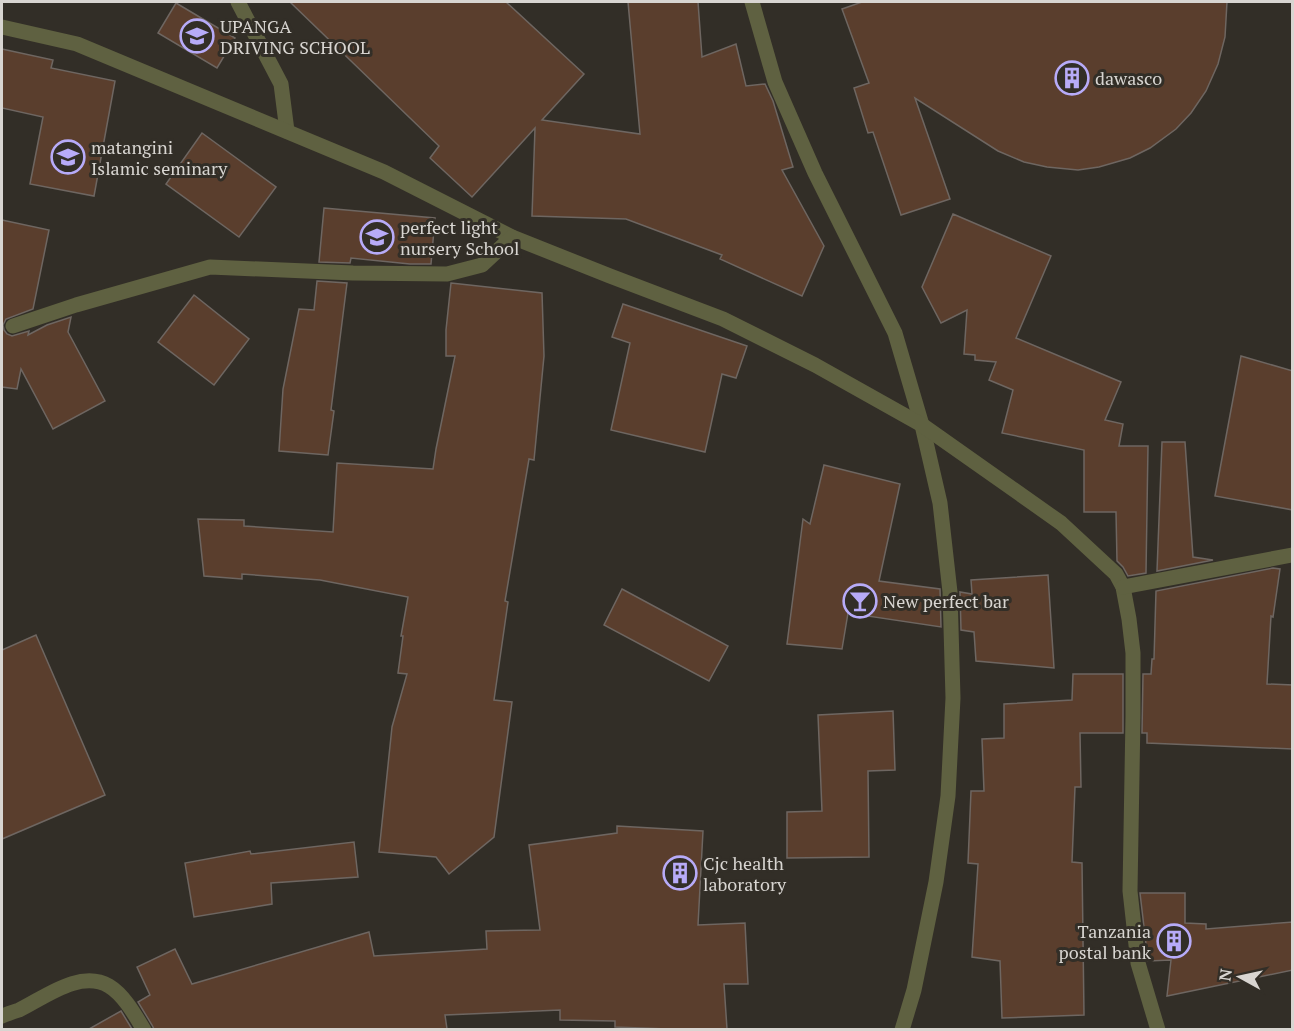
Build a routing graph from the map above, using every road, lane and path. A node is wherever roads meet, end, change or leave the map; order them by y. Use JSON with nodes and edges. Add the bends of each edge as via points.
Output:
{"nodes":[{"id":1,"x":238,"y":2,"type":"edge"},
{"id":2,"x":752,"y":2,"type":"edge"},
{"id":3,"x":2,"y":27,"type":"edge"},
{"id":4,"x":286,"y":131,"type":"junction"},
{"id":5,"x":512,"y":237,"type":"junction"},
{"id":6,"x":13,"y":326,"type":"dead end"},
{"id":7,"x":922,"y":425,"type":"junction"},
{"id":8,"x":1293,"y":555,"type":"edge"},
{"id":9,"x":1123,"y":586,"type":"junction"},
{"id":10,"x":2,"y":1017,"type":"edge"},
{"id":11,"x":144,"y":1029,"type":"edge"},
{"id":12,"x":902,"y":1029,"type":"edge"},
{"id":13,"x":1158,"y":1029,"type":"edge"}],
"edges":[{"from":1,"to":4,"type":"street","via":[[281,84]]},
{"from":2,"to":7,"type":"street","via":[[775,82],[815,173],[895,333]]},
{"from":3,"to":4,"type":"street","via":[[77,44]]},
{"from":4,"to":5,"type":"street","via":[[384,172]]},
{"from":5,"to":6,"type":"street","via":[[482,264],[447,274],[210,267]]},
{"from":5,"to":7,"type":"street","via":[[723,319],[815,364]]},
{"from":7,"to":9,"type":"street","via":[[1061,523],[1116,574]]},
{"from":7,"to":12,"type":"street","via":[[940,503],[950,592],[953,698],[948,796],[936,882]]},
{"from":8,"to":9,"type":"street"},
{"from":9,"to":13,"type":"street","via":[[1132,654],[1130,891],[1138,963]]},
{"from":10,"to":11,"type":"street","via":[[66,986],[99,982],[117,992]]}]}
